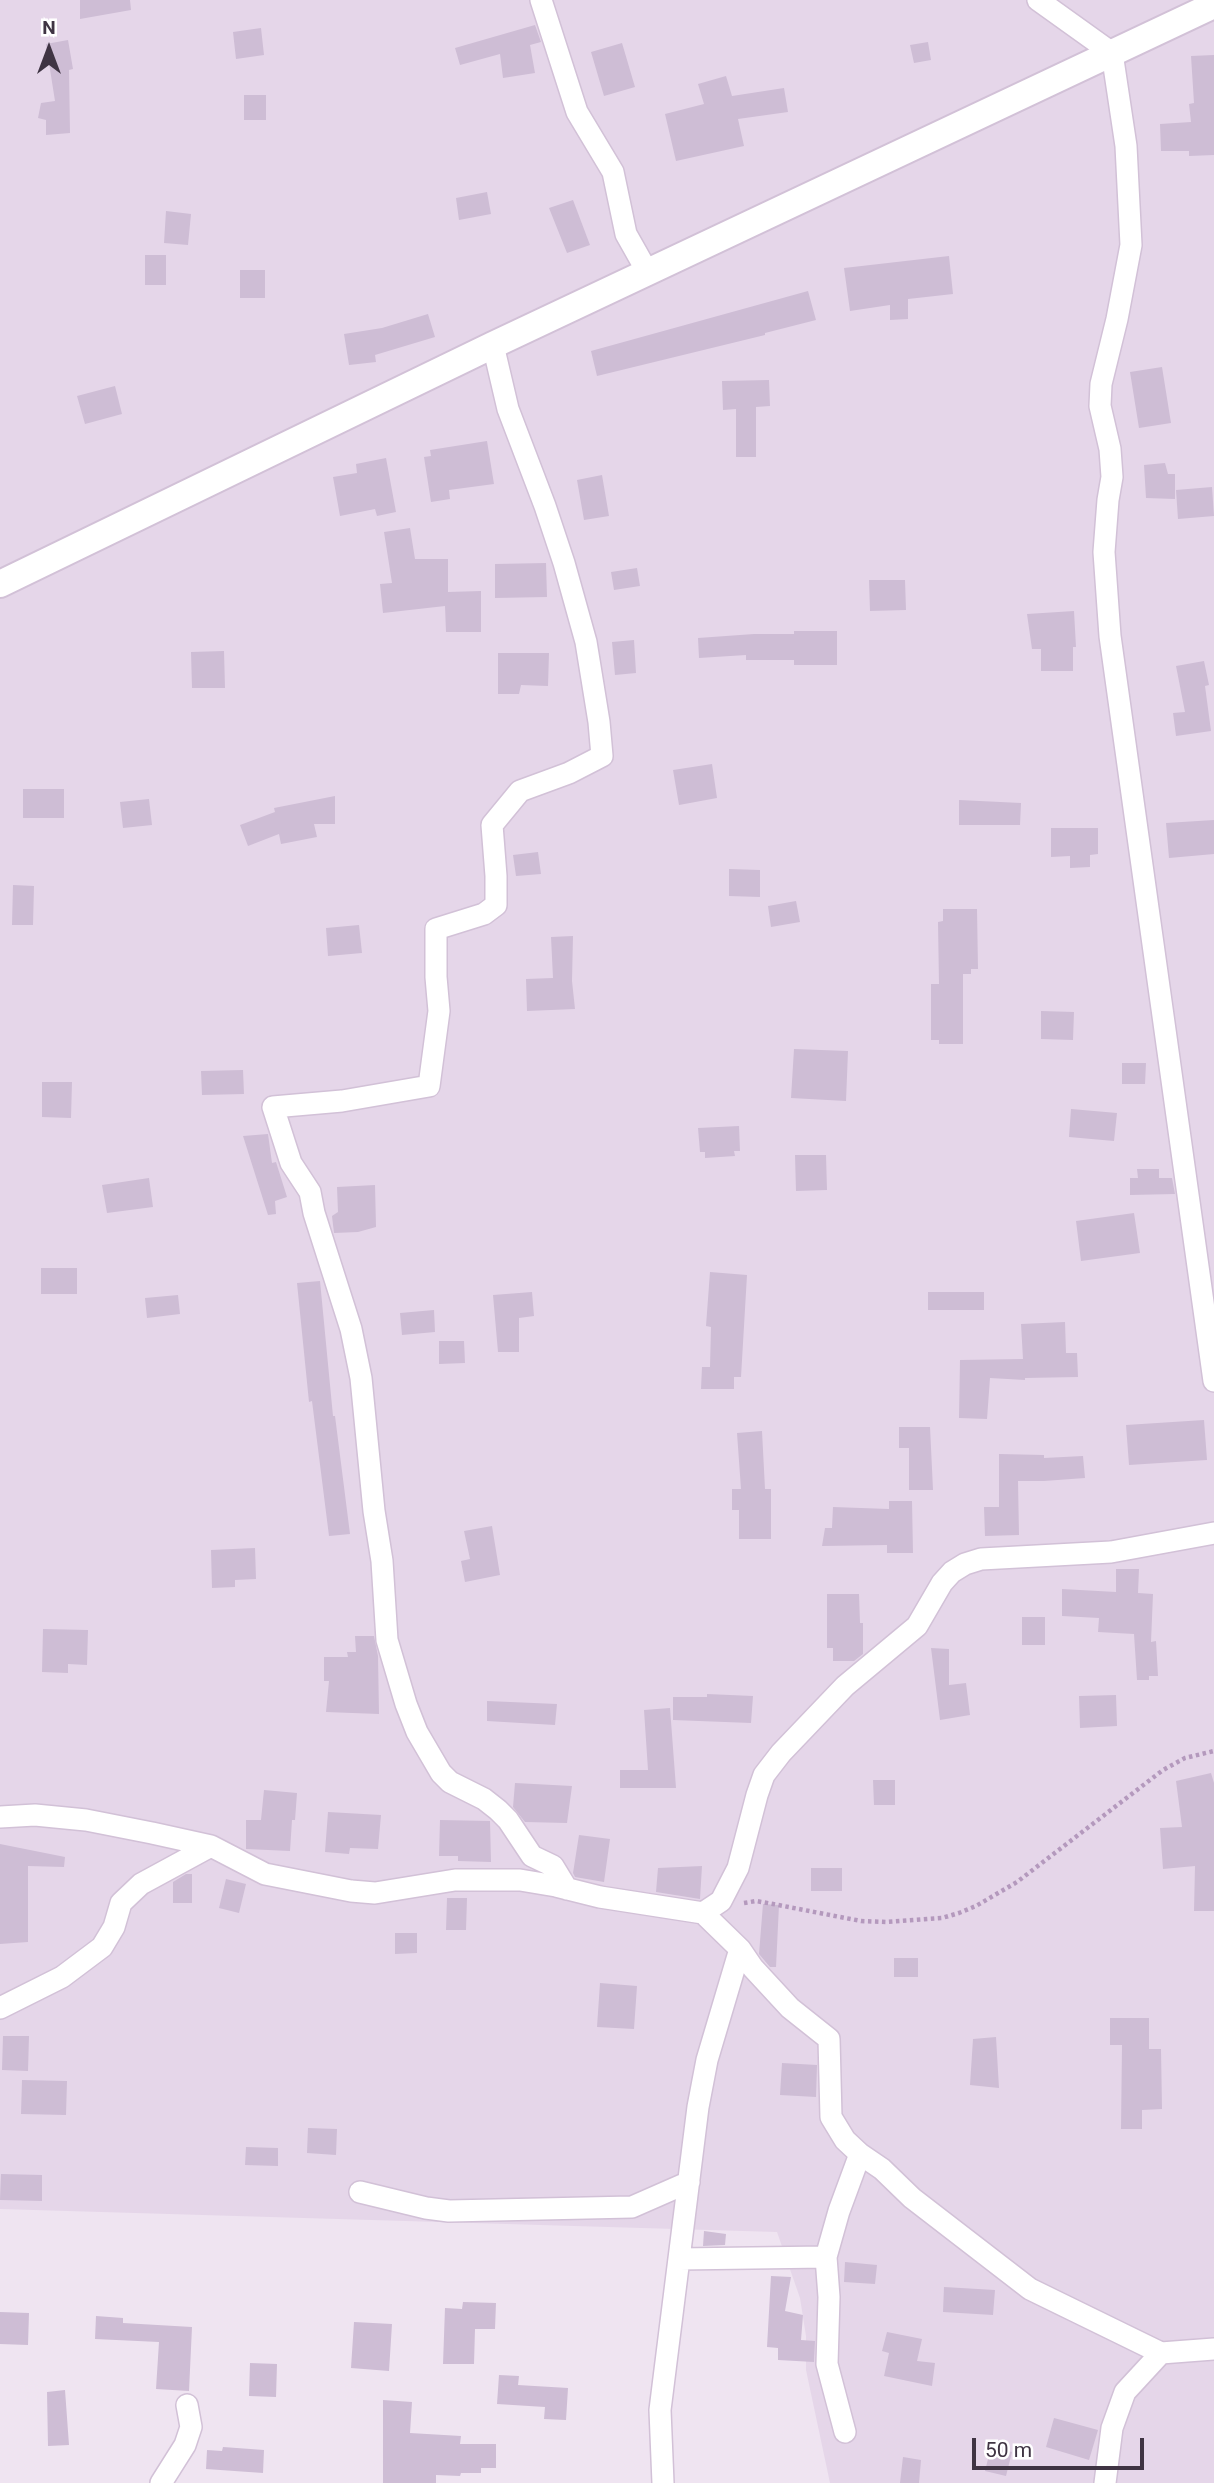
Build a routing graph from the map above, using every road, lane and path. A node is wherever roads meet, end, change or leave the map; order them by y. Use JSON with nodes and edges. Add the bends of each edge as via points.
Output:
{"nodes":[{"id":1,"x":541,"y":0,"type":"edge"},
{"id":2,"x":1038,"y":0,"type":"edge"},
{"id":3,"x":1214,"y":5,"type":"edge"},
{"id":4,"x":1112,"y":53,"type":"junction"},
{"id":5,"x":648,"y":273,"type":"junction"},
{"id":6,"x":493,"y":345,"type":"junction"},
{"id":7,"x":0,"y":584,"type":"edge"},
{"id":8,"x":1214,"y":1381,"type":"edge"},
{"id":9,"x":1214,"y":1533,"type":"edge"},
{"id":10,"x":1214,"y":1751,"type":"edge"},
{"id":11,"x":0,"y":1817,"type":"edge"},
{"id":12,"x":211,"y":1846,"type":"junction"},
{"id":13,"x":567,"y":1889,"type":"junction"},
{"id":14,"x":709,"y":1910,"type":"junction"},
{"id":15,"x":740,"y":1949,"type":"junction"},
{"id":16,"x":0,"y":2008,"type":"edge"},
{"id":17,"x":860,"y":2154,"type":"junction"},
{"id":18,"x":689,"y":2182,"type":"junction"},
{"id":19,"x":360,"y":2192,"type":"dead end"},
{"id":20,"x":826,"y":2257,"type":"junction"},
{"id":21,"x":679,"y":2259,"type":"junction"},
{"id":22,"x":1214,"y":2349,"type":"edge"},
{"id":23,"x":1161,"y":2353,"type":"junction"},
{"id":24,"x":187,"y":2405,"type":"dead end"},
{"id":25,"x":845,"y":2432,"type":"dead end"},
{"id":26,"x":161,"y":2483,"type":"edge"},
{"id":27,"x":663,"y":2483,"type":"edge"},
{"id":28,"x":1105,"y":2483,"type":"edge"}],
"edges":[{"from":1,"to":5,"type":"street","via":[[577,112],[613,172],[626,234]]},
{"from":2,"to":4,"type":"street"},
{"from":3,"to":4,"type":"street"},
{"from":4,"to":5,"type":"street"},
{"from":4,"to":8,"type":"street","via":[[1132,220],[1131,245],[1101,384],[1100,406],[1112,477],[1104,552],[1110,636]]},
{"from":5,"to":6,"type":"street"},
{"from":6,"to":7,"type":"street"},
{"from":6,"to":13,"type":"street","via":[[508,408],[545,506],[586,642],[602,756],[520,791],[492,825],[496,905],[484,914],[436,929],[439,1011],[429,1086],[273,1107],[291,1163],[310,1192],[351,1328],[361,1378],[387,1640],[405,1704],[441,1773],[498,1810],[532,1856],[553,1866]]},
{"from":9,"to":14,"type":"street","via":[[1111,1552],[981,1559],[952,1572],[917,1626],[845,1686],[764,1775],[738,1868],[721,1901]]},
{"from":10,"to":14,"type":"path","via":[[1185,1758],[1163,1770],[1017,1882],[959,1913],[887,1922],[755,1901]]},
{"from":11,"to":12,"type":"street","via":[[86,1819]]},
{"from":12,"to":13,"type":"street","via":[[265,1874],[351,1891],[375,1893],[475,1879]]},
{"from":12,"to":16,"type":"street","via":[[141,1884],[121,1903],[102,1948],[62,1977]]},
{"from":13,"to":14,"type":"street"},
{"from":14,"to":15,"type":"street"},
{"from":15,"to":17,"type":"street","via":[[790,2008],[829,2039],[831,2117]]},
{"from":15,"to":18,"type":"street","via":[[707,2060]]},
{"from":17,"to":20,"type":"street"},
{"from":17,"to":23,"type":"street","via":[[1030,2289]]},
{"from":18,"to":19,"type":"street","via":[[632,2207],[449,2211]]},
{"from":18,"to":21,"type":"street"},
{"from":20,"to":21,"type":"street"},
{"from":20,"to":25,"type":"street","via":[[827,2364]]},
{"from":21,"to":27,"type":"street","via":[[660,2410]]},
{"from":22,"to":23,"type":"street"},
{"from":23,"to":28,"type":"street","via":[[1125,2392],[1112,2428]]},
{"from":24,"to":26,"type":"street","via":[[191,2427],[186,2445]]}]}
